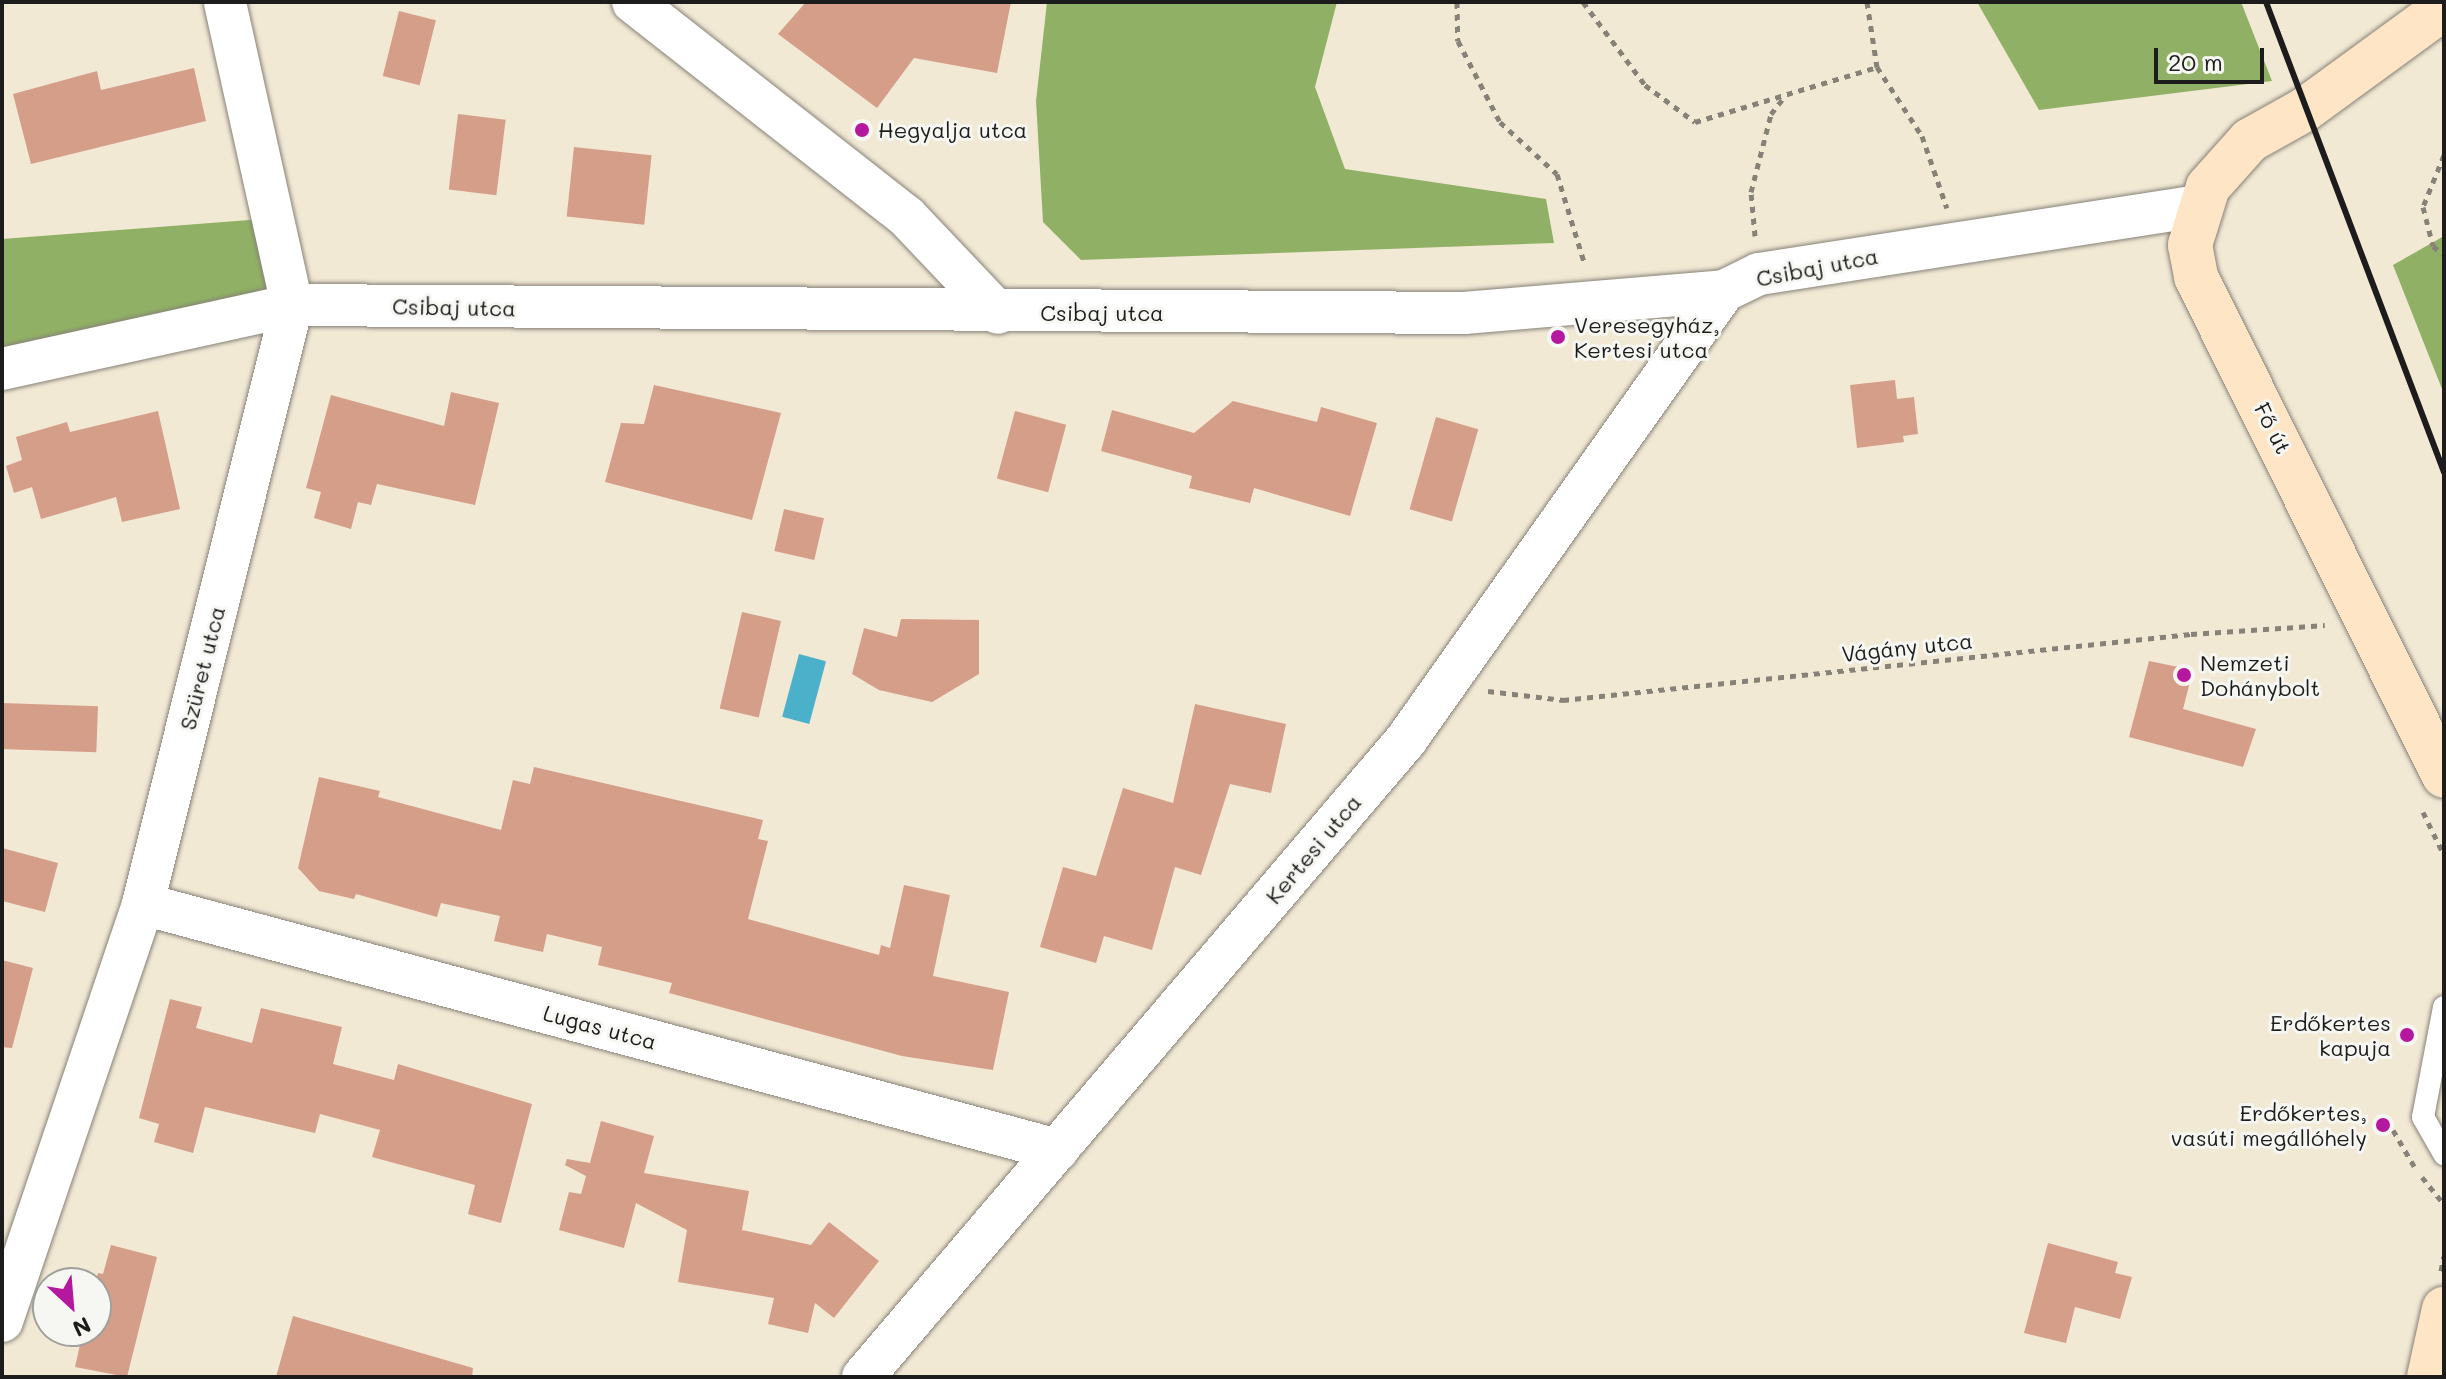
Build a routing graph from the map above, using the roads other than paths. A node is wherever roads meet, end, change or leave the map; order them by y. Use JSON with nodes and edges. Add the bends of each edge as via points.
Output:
{"nodes":[{"id":1,"x":225,"y":2,"type":"edge"},
{"id":2,"x":633,"y":2,"type":"edge"},
{"id":3,"x":2444,"y":8,"type":"edge"},
{"id":4,"x":2199,"y":206,"type":"junction"},
{"id":5,"x":1742,"y":282,"type":"junction"},
{"id":6,"x":292,"y":305,"type":"junction"},
{"id":7,"x":998,"y":313,"type":"junction"},
{"id":8,"x":2,"y":369,"type":"edge"},
{"id":9,"x":2444,"y":776,"type":"edge"},
{"id":10,"x":143,"y":904,"type":"junction"},
{"id":11,"x":2444,"y":1007,"type":"edge"},
{"id":12,"x":1057,"y":1150,"type":"junction"},
{"id":13,"x":2444,"y":1154,"type":"edge"},
{"id":14,"x":2444,"y":1309,"type":"edge"},
{"id":15,"x":2,"y":1321,"type":"edge"},
{"id":16,"x":863,"y":1377,"type":"edge"},
{"id":17,"x":2429,"y":1377,"type":"edge"}],
"edges":[{"from":1,"to":6,"type":"street","name":"Szüret utca"},
{"from":2,"to":7,"type":"street","via":[[907,217]]},
{"from":3,"to":4,"type":"main road","name":"Fő út","via":[[2304,110],[2250,140],[2227,162]]},
{"from":4,"to":5,"type":"street","name":"Csibaj utca"},
{"from":4,"to":9,"type":"main road","name":"Fő út","via":[[2190,245],[2196,277]]},
{"from":5,"to":7,"type":"street","name":"Csibaj utca","via":[[1464,313]]},
{"from":5,"to":12,"type":"street","name":"Kertesi utca","via":[[1447,686]]},
{"from":6,"to":7,"type":"street","name":"Csibaj utca"},
{"from":6,"to":8,"type":"street","name":"Csibaj utca"},
{"from":6,"to":10,"type":"street","name":"Szüret utca"},
{"from":10,"to":12,"type":"street","name":"Lugas utca"},
{"from":10,"to":15,"type":"street","name":"Szüret utca"},
{"from":11,"to":13,"type":"lane","via":[[2423,1117]]},
{"from":12,"to":16,"type":"street","name":"Kertesi utca"},
{"from":14,"to":17,"type":"main road"}]}
